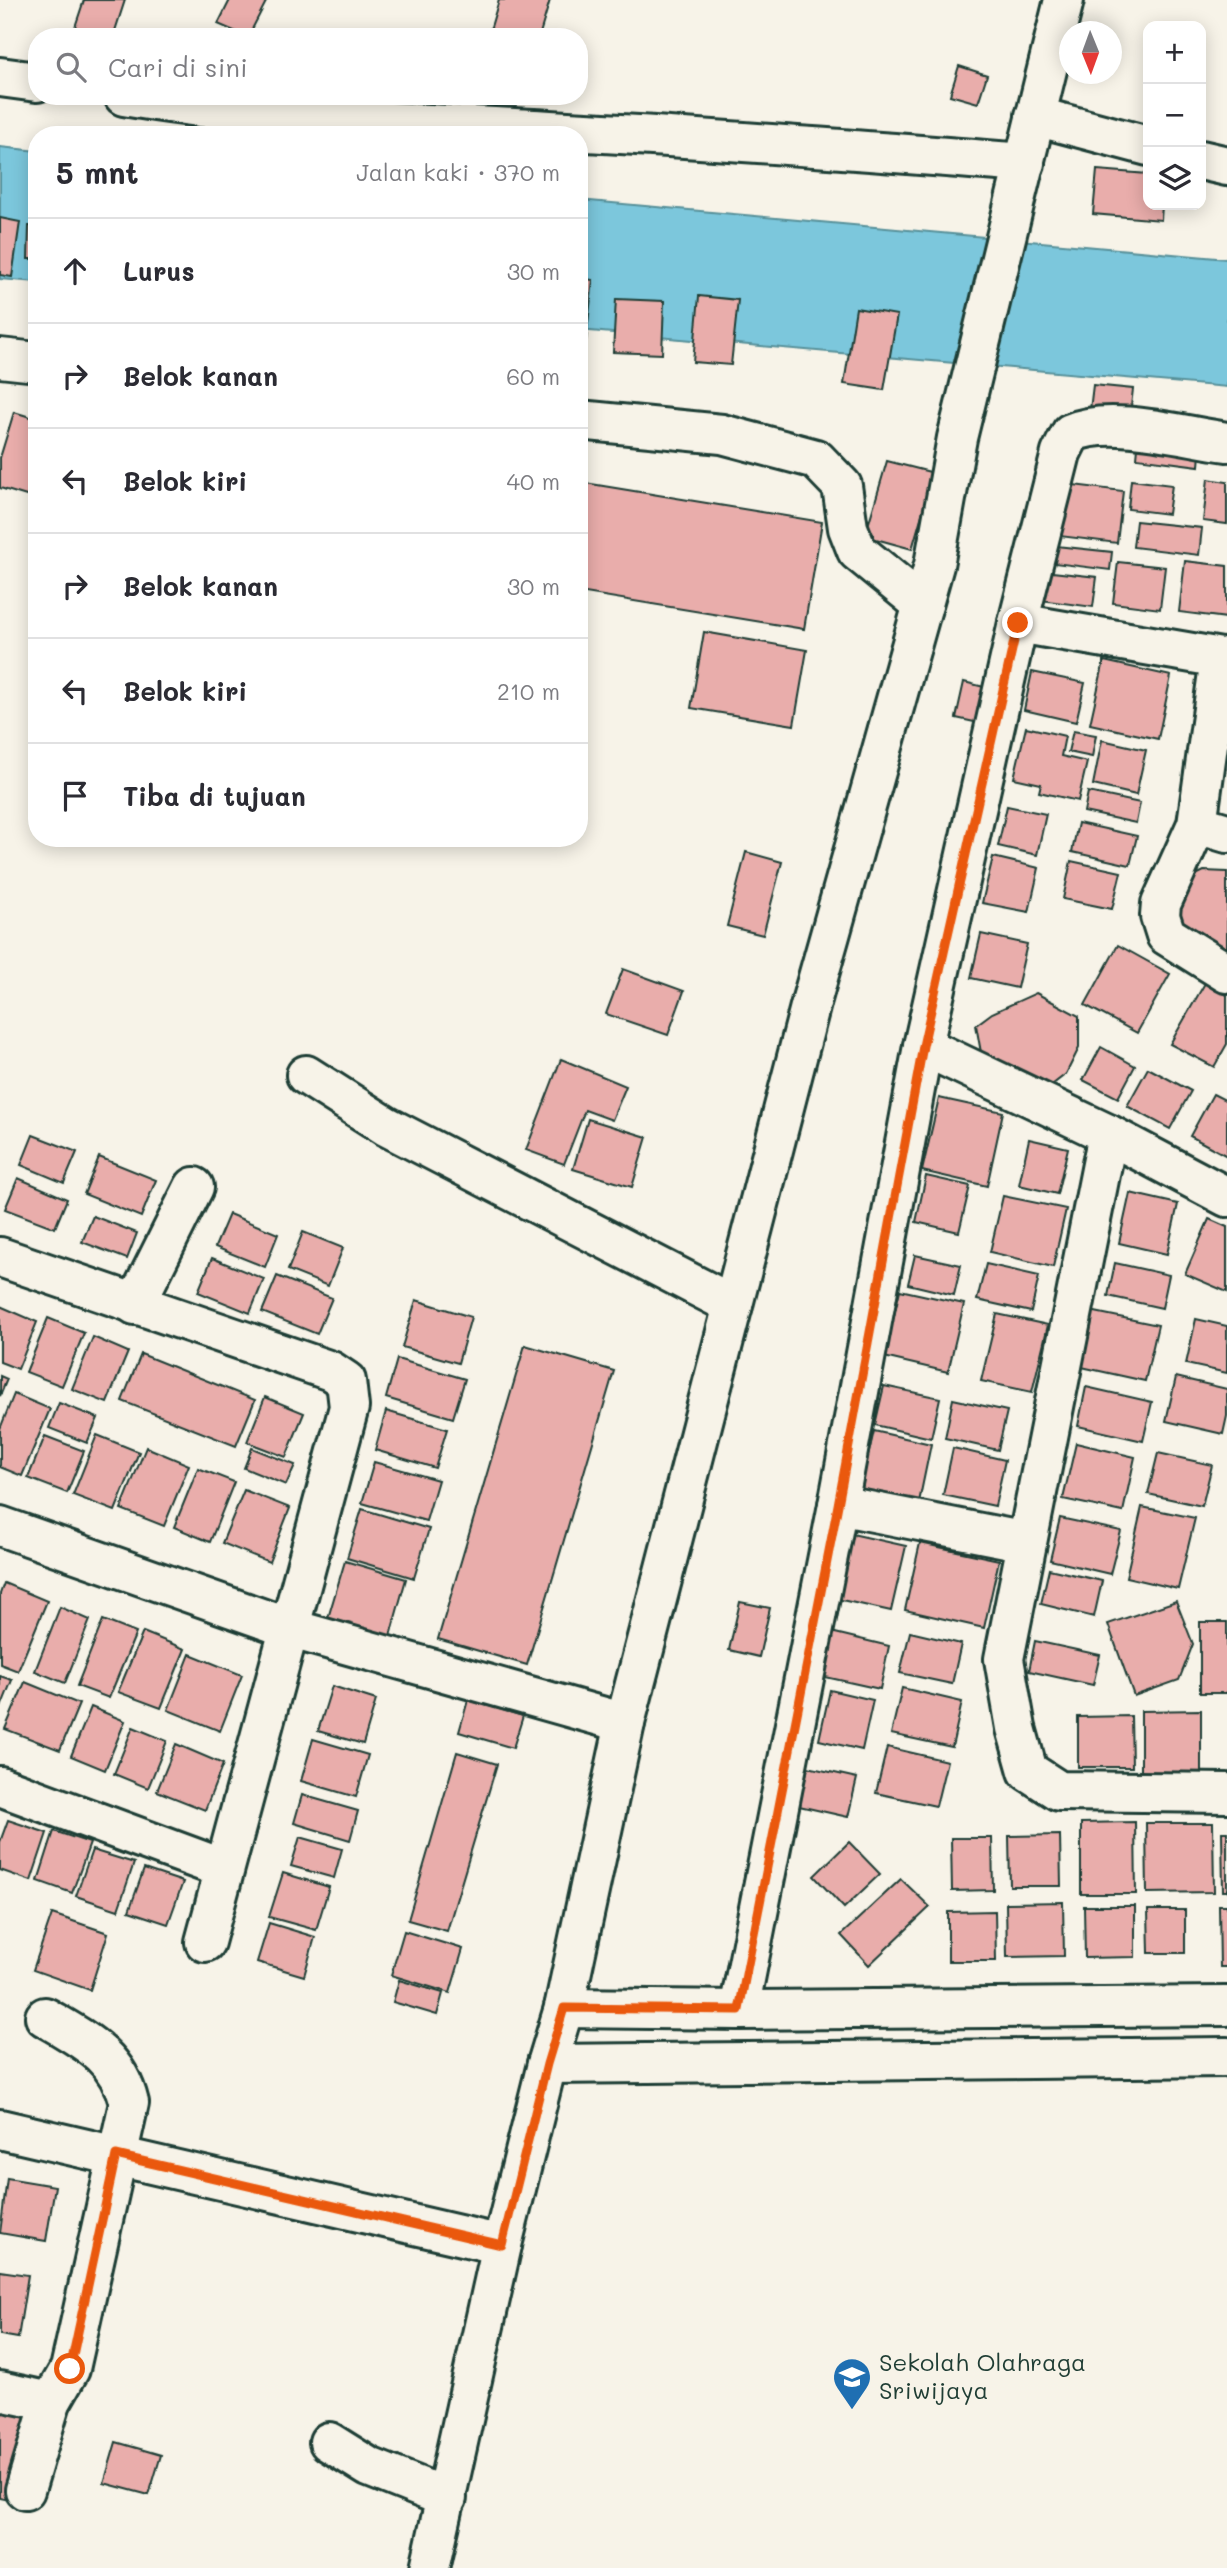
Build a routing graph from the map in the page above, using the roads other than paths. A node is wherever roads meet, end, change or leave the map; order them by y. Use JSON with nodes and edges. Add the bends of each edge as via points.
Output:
{"nodes":[{"id":1,"x":1064,"y":0,"type":"edge"},
{"id":2,"x":0,"y":77,"type":"edge"},
{"id":3,"x":28,"y":81,"type":"edge"},
{"id":4,"x":187,"y":105,"type":"edge"},
{"id":5,"x":1035,"y":116,"type":"junction"},
{"id":6,"x":478,"y":126,"type":"edge"},
{"id":7,"x":588,"y":132,"type":"edge"},
{"id":8,"x":1143,"y":145,"type":"edge"},
{"id":9,"x":1206,"y":161,"type":"edge"},
{"id":10,"x":1025,"y":163,"type":"junction"},
{"id":11,"x":1227,"y":166,"type":"edge"},
{"id":12,"x":0,"y":358,"type":"edge"},
{"id":13,"x":28,"y":361,"type":"edge"},
{"id":14,"x":588,"y":420,"type":"edge"},
{"id":15,"x":1227,"y":442,"type":"edge"},
{"id":16,"x":923,"y":605,"type":"junction"},
{"id":17,"x":1018,"y":623,"type":"junction"},
{"id":18,"x":1223,"y":658,"type":"edge"},
{"id":19,"x":1212,"y":828,"type":"edge"},
{"id":20,"x":1227,"y":973,"type":"edge"},
{"id":21,"x":923,"y":1046,"type":"junction"},
{"id":22,"x":306,"y":1075,"type":"dead end"},
{"id":23,"x":1108,"y":1134,"type":"junction"},
{"id":24,"x":194,"y":1187,"type":"dead end"},
{"id":25,"x":1227,"y":1197,"type":"edge"},
{"id":26,"x":0,"y":1257,"type":"edge"},
{"id":27,"x":135,"y":1305,"type":"junction"},
{"id":28,"x":733,"y":1305,"type":"junction"},
{"id":29,"x":838,"y":1505,"type":"junction"},
{"id":30,"x":0,"y":1526,"type":"edge"},
{"id":31,"x":1027,"y":1542,"type":"junction"},
{"id":32,"x":292,"y":1629,"type":"junction"},
{"id":33,"x":625,"y":1723,"type":"junction"},
{"id":34,"x":0,"y":1786,"type":"edge"},
{"id":35,"x":1227,"y":1793,"type":"edge"},
{"id":36,"x":224,"y":1869,"type":"junction"},
{"id":37,"x":205,"y":1942,"type":"dead end"},
{"id":38,"x":1227,"y":2006,"type":"edge"},
{"id":39,"x":564,"y":2008,"type":"junction"},
{"id":40,"x":739,"y":2010,"type":"junction"},
{"id":41,"x":45,"y":2017,"type":"dead end"},
{"id":42,"x":1227,"y":2057,"type":"edge"},
{"id":43,"x":547,"y":2064,"type":"junction"},
{"id":44,"x":0,"y":2129,"type":"edge"},
{"id":45,"x":116,"y":2155,"type":"junction"},
{"id":46,"x":502,"y":2245,"type":"junction"},
{"id":47,"x":0,"y":2391,"type":"edge"},
{"id":48,"x":51,"y":2402,"type":"junction"},
{"id":49,"x":329,"y":2442,"type":"dead end"},
{"id":50,"x":25,"y":2490,"type":"dead end"},
{"id":51,"x":447,"y":2498,"type":"junction"},
{"id":52,"x":430,"y":2568,"type":"edge"}],
"edges":[{"from":1,"to":5,"type":"street"},
{"from":2,"to":3,"type":"street"},
{"from":4,"to":6,"type":"street"},
{"from":5,"to":8,"type":"street"},
{"from":5,"to":10,"type":"street"},
{"from":7,"to":10,"type":"street"},
{"from":9,"to":11,"type":"street"},
{"from":10,"to":16,"type":"street","via":[[957,438]]},
{"from":12,"to":13,"type":"street"},
{"from":14,"to":16,"type":"street","via":[[722,434],[816,459],[842,486],[848,528],[857,551]]},
{"from":15,"to":17,"type":"street","via":[[1109,425],[1085,426],[1071,433],[1061,453]]},
{"from":16,"to":28,"type":"street","via":[[812,999]]},
{"from":17,"to":18,"type":"street"},
{"from":17,"to":21,"type":"street"},
{"from":18,"to":19,"type":"street"},
{"from":19,"to":20,"type":"street","via":[[1161,904],[1160,916],[1166,935]]},
{"from":21,"to":23,"type":"street"},
{"from":21,"to":29,"type":"street"},
{"from":22,"to":28,"type":"street","via":[[386,1126]]},
{"from":23,"to":25,"type":"street"},
{"from":23,"to":31,"type":"street"},
{"from":24,"to":27,"type":"street"},
{"from":26,"to":27,"type":"street"},
{"from":27,"to":32,"type":"street","via":[[331,1371],[345,1381],[349,1407]]},
{"from":28,"to":33,"type":"street"},
{"from":29,"to":31,"type":"street"},
{"from":29,"to":40,"type":"street"},
{"from":30,"to":32,"type":"street"},
{"from":31,"to":35,"type":"street","via":[[1004,1659],[1028,1771],[1059,1791]]},
{"from":32,"to":33,"type":"street"},
{"from":32,"to":36,"type":"street"},
{"from":33,"to":39,"type":"street"},
{"from":34,"to":36,"type":"street"},
{"from":36,"to":37,"type":"street"},
{"from":38,"to":40,"type":"street"},
{"from":39,"to":40,"type":"street"},
{"from":39,"to":43,"type":"street"},
{"from":41,"to":45,"type":"street","via":[[106,2057],[124,2082],[129,2103]]},
{"from":42,"to":43,"type":"street"},
{"from":43,"to":46,"type":"street"},
{"from":44,"to":45,"type":"street"},
{"from":45,"to":46,"type":"street"},
{"from":45,"to":48,"type":"street","via":[[70,2369]]},
{"from":46,"to":51,"type":"street"},
{"from":47,"to":48,"type":"street"},
{"from":48,"to":50,"type":"street"},
{"from":49,"to":51,"type":"street","via":[[369,2467]]},
{"from":51,"to":52,"type":"street"}]}
